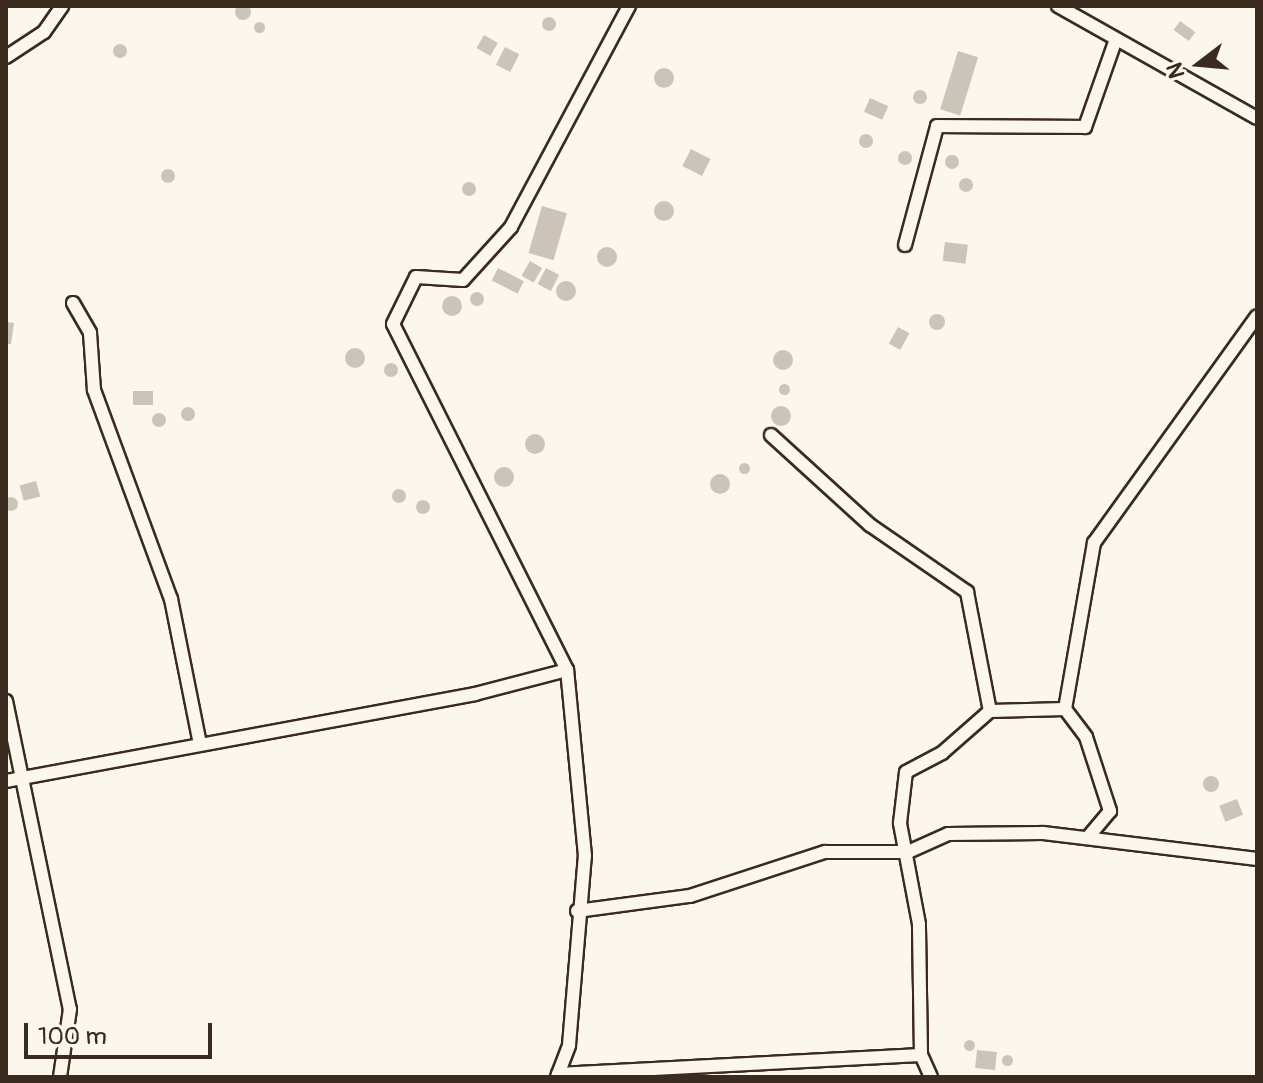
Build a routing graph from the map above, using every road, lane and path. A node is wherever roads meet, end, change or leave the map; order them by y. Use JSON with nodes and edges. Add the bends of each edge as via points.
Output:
{"nodes":[{"id":1,"x":62,"y":6,"type":"edge"},
{"id":2,"x":629,"y":6,"type":"edge"},
{"id":3,"x":1058,"y":6,"type":"edge"},
{"id":4,"x":1116,"y":39,"type":"junction"},
{"id":5,"x":6,"y":57,"type":"edge"},
{"id":6,"x":1257,"y":118,"type":"edge"},
{"id":7,"x":905,"y":245,"type":"dead end"},
{"id":8,"x":73,"y":303,"type":"dead end"},
{"id":9,"x":1257,"y":316,"type":"edge"},
{"id":10,"x":771,"y":435,"type":"dead end"},
{"id":11,"x":567,"y":670,"type":"junction"},
{"id":12,"x":6,"y":701,"type":"edge"},
{"id":13,"x":1065,"y":709,"type":"junction"},
{"id":14,"x":990,"y":711,"type":"junction"},
{"id":15,"x":200,"y":744,"type":"junction"},
{"id":16,"x":22,"y":777,"type":"junction"},
{"id":17,"x":6,"y":781,"type":"edge"},
{"id":18,"x":1088,"y":837,"type":"junction"},
{"id":19,"x":908,"y":852,"type":"junction"},
{"id":20,"x":1257,"y":859,"type":"edge"},
{"id":21,"x":577,"y":911,"type":"junction"},
{"id":22,"x":921,"y":1055,"type":"junction"},
{"id":23,"x":558,"y":1075,"type":"edge"},
{"id":24,"x":60,"y":1077,"type":"edge"},
{"id":25,"x":931,"y":1077,"type":"edge"}],
"edges":[{"from":1,"to":5,"type":"street","via":[[44,32]]},
{"from":2,"to":11,"type":"street","via":[[511,227],[463,280],[416,277],[393,324]]},
{"from":3,"to":4,"type":"street"},
{"from":4,"to":6,"type":"street"},
{"from":4,"to":7,"type":"street","via":[[1085,127],[937,126]]},
{"from":8,"to":15,"type":"street","via":[[90,333],[94,390],[171,599]]},
{"from":9,"to":13,"type":"street","via":[[1094,543]]},
{"from":10,"to":14,"type":"street","via":[[870,525],[967,592]]},
{"from":11,"to":15,"type":"street"},
{"from":11,"to":21,"type":"street","via":[[585,856]]},
{"from":12,"to":16,"type":"street"},
{"from":13,"to":14,"type":"street"},
{"from":13,"to":18,"type":"street","via":[[1086,737],[1110,811]]},
{"from":14,"to":19,"type":"street","via":[[942,753],[906,772],[900,823]]},
{"from":15,"to":16,"type":"street"},
{"from":16,"to":17,"type":"street"},
{"from":16,"to":24,"type":"street","via":[[70,1009]]},
{"from":18,"to":19,"type":"street","via":[[948,834]]},
{"from":18,"to":20,"type":"street"},
{"from":19,"to":21,"type":"street","via":[[825,852],[690,896]]},
{"from":19,"to":22,"type":"street","via":[[919,924]]},
{"from":21,"to":23,"type":"street","via":[[569,1045]]},
{"from":22,"to":23,"type":"street"},
{"from":22,"to":25,"type":"street"}]}
